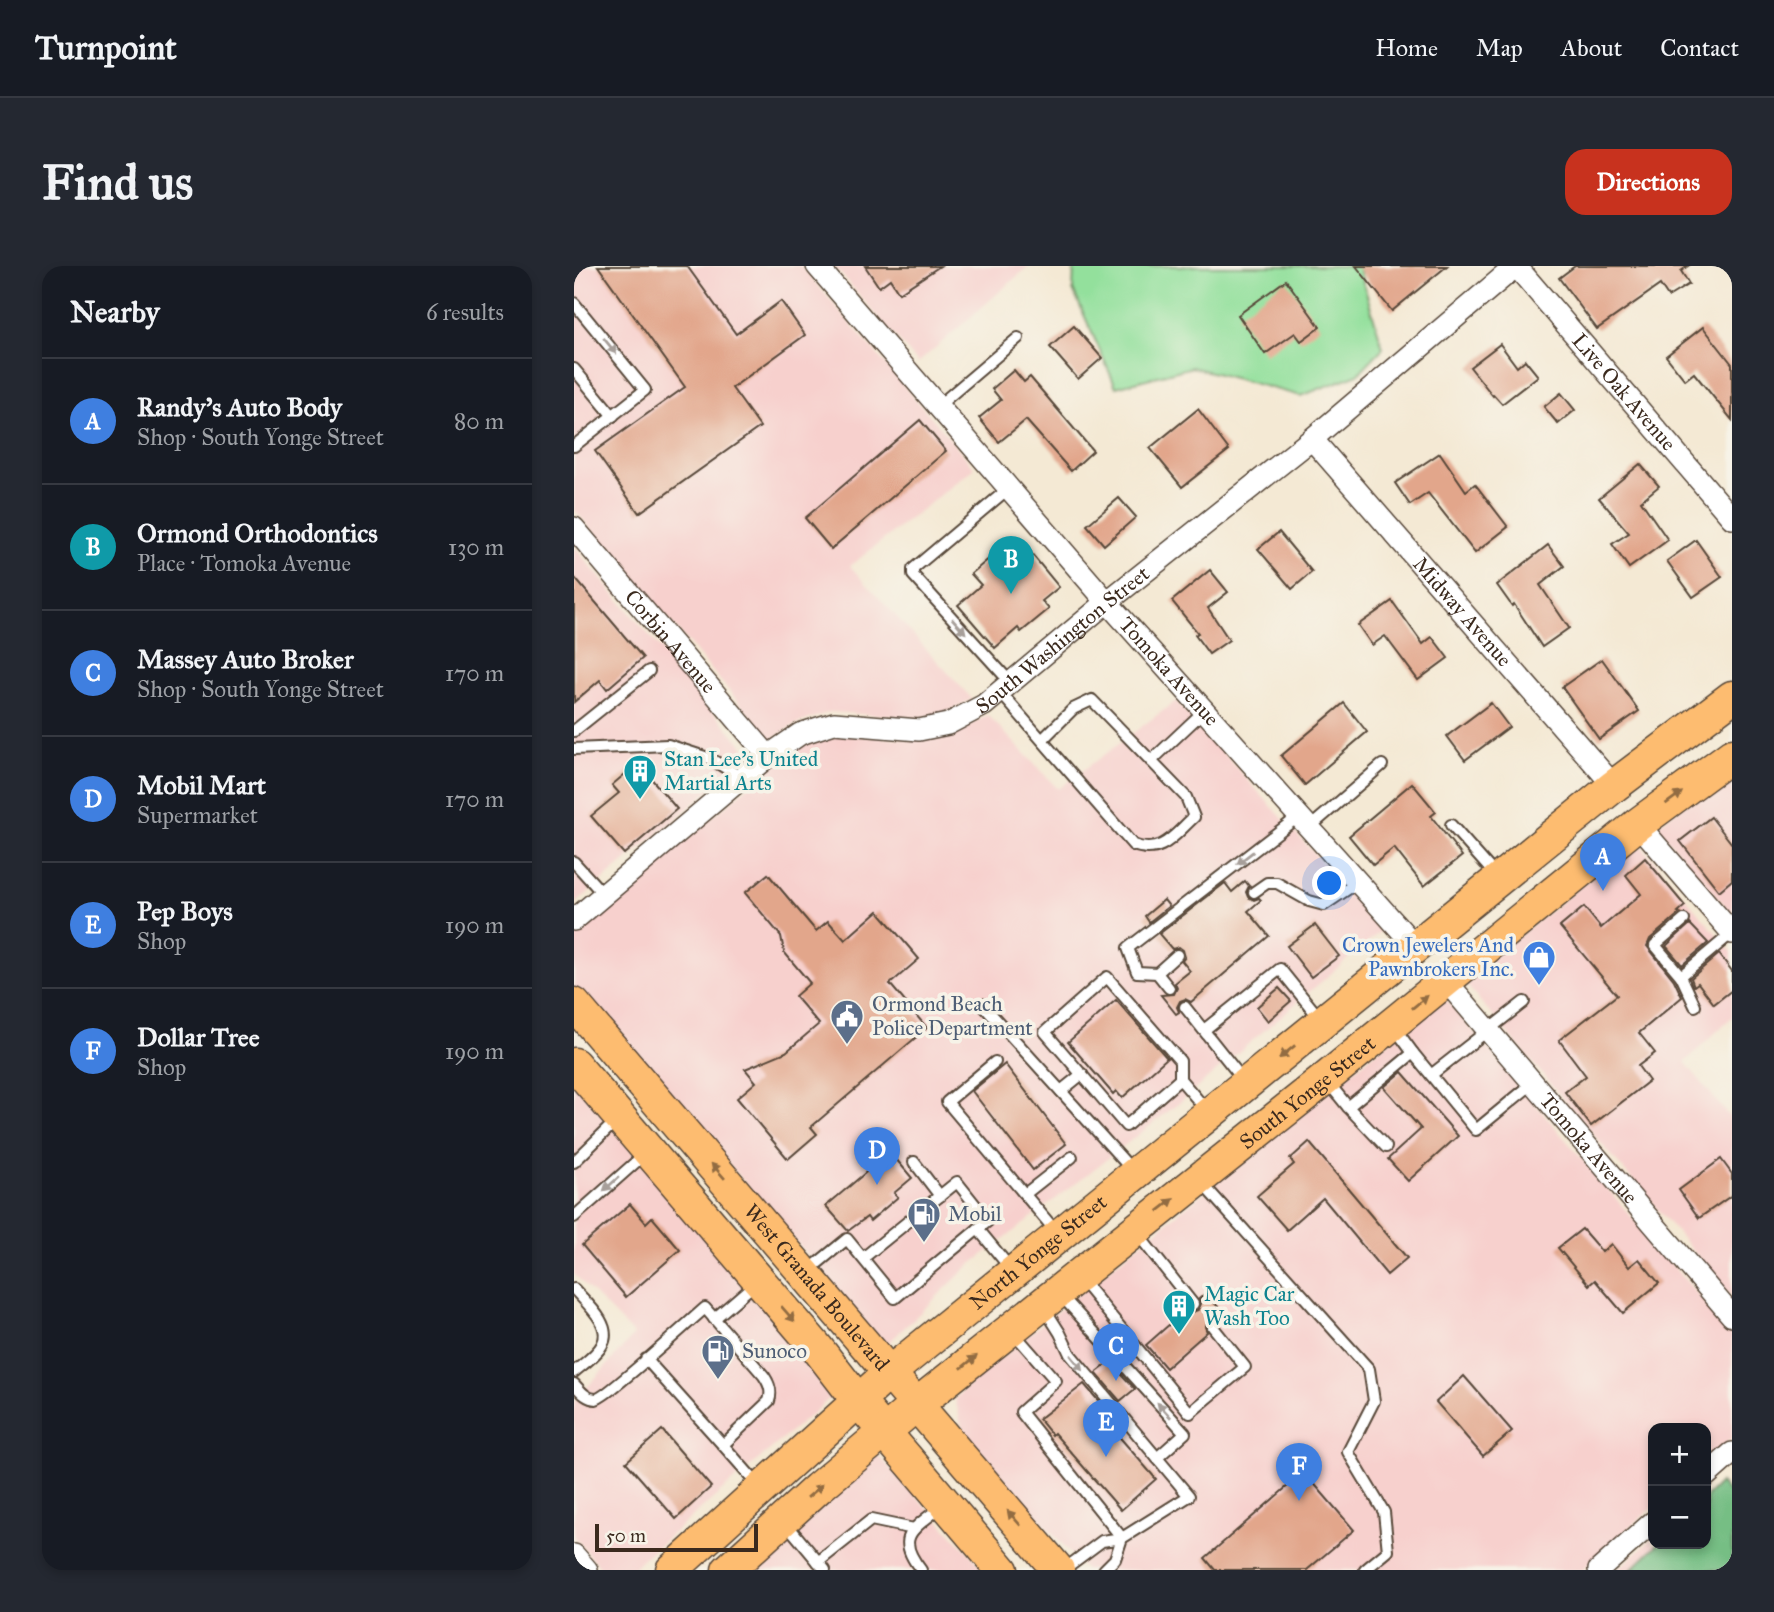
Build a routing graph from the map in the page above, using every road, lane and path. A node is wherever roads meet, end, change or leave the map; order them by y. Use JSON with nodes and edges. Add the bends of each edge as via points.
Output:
{"nodes":[{"id":1,"x":817,"y":266,"type":"edge"},
{"id":2,"x":1516,"y":266,"type":"edge"},
{"id":3,"x":574,"y":303,"type":"edge"},
{"id":4,"x":1018,"y":338,"type":"dead end"},
{"id":5,"x":574,"y":369,"type":"edge"},
{"id":6,"x":938,"y":406,"type":"junction"},
{"id":7,"x":613,"y":415,"type":"junction"},
{"id":8,"x":1311,"y":439,"type":"junction"},
{"id":9,"x":574,"y":446,"type":"edge"},
{"id":10,"x":1009,"y":488,"type":"junction"},
{"id":11,"x":1732,"y":518,"type":"edge"},
{"id":12,"x":574,"y":528,"type":"edge"},
{"id":13,"x":1107,"y":602,"type":"junction"},
{"id":14,"x":649,"y":671,"type":"dead end"},
{"id":15,"x":1006,"y":688,"type":"junction"},
{"id":16,"x":1732,"y":697,"type":"edge"},
{"id":17,"x":1204,"y":711,"type":"junction"},
{"id":18,"x":574,"y":731,"type":"edge"},
{"id":19,"x":1042,"y":740,"type":"junction"},
{"id":20,"x":574,"y":749,"type":"edge"},
{"id":21,"x":1732,"y":755,"type":"edge"},
{"id":22,"x":768,"y":756,"type":"junction"},
{"id":23,"x":1151,"y":761,"type":"junction"},
{"id":24,"x":1382,"y":765,"type":"dead end"},
{"id":25,"x":741,"y":778,"type":"junction"},
{"id":26,"x":1614,"y":786,"type":"junction"},
{"id":27,"x":1304,"y":822,"type":"junction"},
{"id":28,"x":1638,"y":824,"type":"junction"},
{"id":29,"x":1451,"y":825,"type":"dead end"},
{"id":30,"x":1564,"y":828,"type":"junction"},
{"id":31,"x":574,"y":862,"type":"edge"},
{"id":32,"x":1500,"y":880,"type":"junction"},
{"id":33,"x":1358,"y":882,"type":"junction"},
{"id":34,"x":1254,"y":892,"type":"dead end"},
{"id":35,"x":604,"y":895,"type":"junction"},
{"id":36,"x":574,"y":920,"type":"edge"},
{"id":37,"x":1684,"y":920,"type":"dead end"},
{"id":38,"x":1732,"y":933,"type":"edge"},
{"id":39,"x":1416,"y":947,"type":"junction"},
{"id":40,"x":1177,"y":955,"type":"dead end"},
{"id":41,"x":1157,"y":973,"type":"junction"},
{"id":42,"x":1681,"y":976,"type":"junction"},
{"id":43,"x":1446,"y":981,"type":"junction"},
{"id":44,"x":1169,"y":988,"type":"dead end"},
{"id":45,"x":1524,"y":1002,"type":"dead end"},
{"id":46,"x":574,"y":1004,"type":"edge"},
{"id":47,"x":982,"y":1004,"type":"dead end"},
{"id":48,"x":1695,"y":1006,"type":"dead end"},
{"id":49,"x":1185,"y":1007,"type":"dead end"},
{"id":50,"x":1323,"y":1023,"type":"junction"},
{"id":51,"x":1392,"y":1025,"type":"junction"},
{"id":52,"x":1203,"y":1030,"type":"junction"},
{"id":53,"x":1489,"y":1030,"type":"junction"},
{"id":54,"x":574,"y":1038,"type":"edge"},
{"id":55,"x":1413,"y":1053,"type":"junction"},
{"id":56,"x":995,"y":1062,"type":"dead end"},
{"id":57,"x":574,"y":1064,"type":"edge"},
{"id":58,"x":1082,"y":1074,"type":"junction"},
{"id":59,"x":1431,"y":1075,"type":"junction"},
{"id":60,"x":1180,"y":1079,"type":"junction"},
{"id":61,"x":1325,"y":1079,"type":"junction"},
{"id":62,"x":642,"y":1083,"type":"junction"},
{"id":63,"x":1534,"y":1083,"type":"junction"},
{"id":64,"x":1247,"y":1084,"type":"junction"},
{"id":65,"x":1061,"y":1091,"type":"junction"},
{"id":66,"x":1348,"y":1107,"type":"junction"},
{"id":67,"x":1210,"y":1114,"type":"junction"},
{"id":68,"x":620,"y":1117,"type":"junction"},
{"id":69,"x":1386,"y":1147,"type":"dead end"},
{"id":70,"x":648,"y":1151,"type":"junction"},
{"id":71,"x":1072,"y":1157,"type":"dead end"},
{"id":72,"x":574,"y":1162,"type":"edge"},
{"id":73,"x":914,"y":1162,"type":"dead end"},
{"id":74,"x":1136,"y":1174,"type":"junction"},
{"id":75,"x":1198,"y":1179,"type":"junction"},
{"id":76,"x":1024,"y":1194,"type":"junction"},
{"id":77,"x":940,"y":1196,"type":"junction"},
{"id":78,"x":574,"y":1217,"type":"edge"},
{"id":79,"x":978,"y":1229,"type":"junction"},
{"id":80,"x":1134,"y":1230,"type":"junction"},
{"id":81,"x":1059,"y":1236,"type":"junction"},
{"id":82,"x":863,"y":1258,"type":"junction"},
{"id":83,"x":806,"y":1273,"type":"junction"},
{"id":84,"x":1014,"y":1274,"type":"junction"},
{"id":85,"x":759,"y":1280,"type":"junction"},
{"id":86,"x":574,"y":1289,"type":"edge"},
{"id":87,"x":1059,"y":1291,"type":"junction"},
{"id":88,"x":1193,"y":1304,"type":"dead end"},
{"id":89,"x":1732,"y":1316,"type":"edge"},
{"id":90,"x":714,"y":1319,"type":"junction"},
{"id":91,"x":1213,"y":1327,"type":"dead end"},
{"id":92,"x":1010,"y":1329,"type":"junction"},
{"id":93,"x":646,"y":1359,"type":"junction"},
{"id":94,"x":574,"y":1372,"type":"edge"},
{"id":95,"x":889,"y":1373,"type":"junction"},
{"id":96,"x":574,"y":1384,"type":"edge"},
{"id":97,"x":859,"y":1402,"type":"junction"},
{"id":98,"x":916,"y":1405,"type":"junction"},
{"id":99,"x":884,"y":1433,"type":"junction"},
{"id":100,"x":723,"y":1445,"type":"junction"},
{"id":101,"x":1157,"y":1458,"type":"junction"},
{"id":102,"x":1729,"y":1461,"type":"edge"},
{"id":103,"x":1711,"y":1473,"type":"edge"},
{"id":104,"x":762,"y":1489,"type":"junction"},
{"id":105,"x":945,"y":1503,"type":"junction"},
{"id":106,"x":783,"y":1520,"type":"junction"},
{"id":107,"x":1648,"y":1526,"type":"edge"},
{"id":108,"x":915,"y":1529,"type":"junction"},
{"id":109,"x":1122,"y":1538,"type":"junction"},
{"id":110,"x":574,"y":1555,"type":"edge"},
{"id":111,"x":821,"y":1566,"type":"edge"},
{"id":112,"x":587,"y":1570,"type":"edge"},
{"id":113,"x":673,"y":1570,"type":"edge"},
{"id":114,"x":728,"y":1570,"type":"edge"},
{"id":115,"x":921,"y":1570,"type":"edge"},
{"id":116,"x":1002,"y":1570,"type":"edge"},
{"id":117,"x":1060,"y":1570,"type":"edge"},
{"id":118,"x":1104,"y":1570,"type":"edge"},
{"id":119,"x":1365,"y":1570,"type":"edge"},
{"id":120,"x":1599,"y":1570,"type":"edge"}],
"edges":[{"from":1,"to":6,"type":"street","name":"Tomoka Avenue"},
{"from":2,"to":8,"type":"street","name":"South Washington Street"},
{"from":2,"to":11,"type":"street","name":"Live Oak Avenue"},
{"from":3,"to":7,"type":"lane","one_way":true,"via":[[645,390]]},
{"from":4,"to":6,"type":"lane"},
{"from":5,"to":7,"type":"lane"},
{"from":6,"to":10,"type":"street","name":"Tomoka Avenue"},
{"from":7,"to":9,"type":"lane"},
{"from":8,"to":13,"type":"street","name":"South Washington Street"},
{"from":8,"to":26,"type":"street","name":"Midway Avenue"},
{"from":10,"to":13,"type":"street","name":"Tomoka Avenue"},
{"from":10,"to":15,"type":"lane","one_way":true,"via":[[913,569],[913,575]]},
{"from":12,"to":22,"type":"street","name":"Corbin Avenue"},
{"from":13,"to":15,"type":"street","name":"South Washington Street"},
{"from":13,"to":17,"type":"street","name":"Tomoka Avenue"},
{"from":14,"to":18,"type":"lane"},
{"from":15,"to":19,"type":"lane"},
{"from":15,"to":22,"type":"street","name":"South Washington Street","via":[[948,724],[919,730],[834,723],[800,734]]},
{"from":16,"to":26,"type":"main road"},
{"from":17,"to":23,"type":"lane"},
{"from":17,"to":27,"type":"street","name":"Tomoka Avenue"},
{"from":19,"to":23,"type":"lane","via":[[1073,709],[1092,700]]},
{"from":19,"to":23,"type":"lane","via":[[1133,845],[1147,850],[1161,847],[1194,817],[1186,797]]},
{"from":20,"to":25,"type":"lane","via":[[668,745],[711,759]]},
{"from":28,"to":21,"type":"main road","name":"South Yonge Street","one_way":true},
{"from":22,"to":25,"type":"street","name":"South Washington Street"},
{"from":24,"to":27,"type":"lane"},
{"from":25,"to":35,"type":"street","name":"South Washington Street"},
{"from":26,"to":30,"type":"main road"},
{"from":27,"to":33,"type":"street","name":"Tomoka Avenue"},
{"from":27,"to":41,"type":"lane","one_way":true,"via":[[1128,948],[1137,972]]},
{"from":28,"to":38,"type":"street"},
{"from":28,"to":43,"type":"main road","name":"South Yonge Street"},
{"from":29,"to":32,"type":"lane"},
{"from":30,"to":32,"type":"main road"},
{"from":30,"to":43,"type":"main road","via":[[1556,851],[1455,940]]},
{"from":31,"to":35,"type":"lane"},
{"from":32,"to":39,"type":"main road"},
{"from":33,"to":34,"type":"lane","via":[[1324,905],[1277,883],[1267,883]]},
{"from":33,"to":39,"type":"street","name":"Tomoka Avenue"},
{"from":35,"to":36,"type":"street","name":"South Washington Street"},
{"from":37,"to":42,"type":"lane","via":[[1655,945]]},
{"from":38,"to":42,"type":"lane"},
{"from":39,"to":50,"type":"main road","name":"North Yonge Street"},
{"from":40,"to":41,"type":"lane"},
{"from":41,"to":44,"type":"lane"},
{"from":42,"to":48,"type":"lane"},
{"from":51,"to":43,"type":"main road","name":"South Yonge Street","one_way":true},
{"from":43,"to":53,"type":"street","name":"Tomoka Avenue"},
{"from":45,"to":53,"type":"lane"},
{"from":46,"to":62,"type":"main road","name":"West Granada Boulevard"},
{"from":47,"to":65,"type":"lane"},
{"from":49,"to":52,"type":"lane"},
{"from":50,"to":52,"type":"lane","via":[[1280,969]]},
{"from":50,"to":64,"type":"main road","name":"North Yonge Street","one_way":true},
{"from":51,"to":55,"type":"lane"},
{"from":51,"to":61,"type":"main road","name":"South Yonge Street"},
{"from":52,"to":64,"type":"lane"},
{"from":53,"to":59,"type":"lane"},
{"from":53,"to":63,"type":"street","name":"Tomoka Avenue"},
{"from":54,"to":62,"type":"main road","via":[[612,1080]]},
{"from":55,"to":59,"type":"lane"},
{"from":55,"to":66,"type":"lane"},
{"from":56,"to":76,"type":"lane","via":[[947,1102]]},
{"from":57,"to":68,"type":"main road","name":"West Granada Boulevard"},
{"from":58,"to":60,"type":"lane","via":[[1126,1126]]},
{"from":58,"to":60,"type":"lane","via":[[1045,1032],[1107,977],[1180,1061]]},
{"from":58,"to":65,"type":"lane"},
{"from":59,"to":63,"type":"lane","via":[[1476,1130]]},
{"from":60,"to":67,"type":"lane"},
{"from":61,"to":66,"type":"lane"},
{"from":61,"to":75,"type":"main road","name":"South Yonge Street"},
{"from":83,"to":62,"type":"main road","name":"West Granada Boulevard","one_way":true},
{"from":63,"to":89,"type":"street","name":"Tomoka Avenue"},
{"from":64,"to":67,"type":"main road","name":"North Yonge Street"},
{"from":65,"to":74,"type":"lane"},
{"from":66,"to":69,"type":"lane"},
{"from":67,"to":74,"type":"main road","name":"North Yonge Street"},
{"from":68,"to":70,"type":"main road","name":"West Granada Boulevard"},
{"from":68,"to":72,"type":"lane"},
{"from":70,"to":78,"type":"lane","one_way":true},
{"from":70,"to":85,"type":"main road","name":"West Granada Boulevard"},
{"from":71,"to":76,"type":"lane"},
{"from":73,"to":77,"type":"lane"},
{"from":74,"to":81,"type":"main road","name":"North Yonge Street"},
{"from":80,"to":75,"type":"main road","name":"South Yonge Street","one_way":true},
{"from":75,"to":119,"type":"lane","via":[[1370,1369],[1374,1401],[1348,1452],[1384,1512],[1388,1551]]},
{"from":76,"to":81,"type":"lane"},
{"from":77,"to":79,"type":"lane","via":[[957,1182],[988,1221]]},
{"from":77,"to":82,"type":"lane"},
{"from":79,"to":82,"type":"lane","via":[[895,1298]]},
{"from":79,"to":84,"type":"lane"},
{"from":80,"to":87,"type":"main road","name":"South Yonge Street"},
{"from":80,"to":88,"type":"lane"},
{"from":81,"to":84,"type":"main road","name":"North Yonge Street"},
{"from":82,"to":83,"type":"lane","via":[[847,1239]]},
{"from":83,"to":95,"type":"main road","name":"West Granada Boulevard"},
{"from":84,"to":95,"type":"main road","name":"North Yonge Street"},
{"from":85,"to":90,"type":"lane"},
{"from":85,"to":97,"type":"main road","name":"West Granada Boulevard","one_way":true},
{"from":86,"to":94,"type":"lane","via":[[605,1331],[603,1344]]},
{"from":87,"to":91,"type":"lane","via":[[1190,1413],[1245,1367]]},
{"from":87,"to":92,"type":"main road","name":"South Yonge Street"},
{"from":87,"to":101,"type":"lane","one_way":true,"via":[[1060,1333],[1070,1354]]},
{"from":101,"to":87,"type":"lane","one_way":true,"via":[[1185,1433]]},
{"from":90,"to":93,"type":"lane","via":[[705,1308]]},
{"from":90,"to":100,"type":"lane","via":[[771,1390],[769,1401]]},
{"from":98,"to":92,"type":"main road","name":"South Yonge Street","one_way":true},
{"from":92,"to":109,"type":"lane","via":[[1056,1381],[1021,1412]]},
{"from":93,"to":96,"type":"lane","via":[[599,1398],[586,1396]]},
{"from":93,"to":100,"type":"lane"},
{"from":95,"to":97,"type":"main road","name":"North Yonge Street"},
{"from":95,"to":98,"type":"main road","name":"West Granada Boulevard"},
{"from":97,"to":99,"type":"main road","name":"West Granada Boulevard"},
{"from":97,"to":104,"type":"main road","name":"North Yonge Street"},
{"from":98,"to":99,"type":"main road","name":"South Yonge Street"},
{"from":117,"to":98,"type":"main road","name":"West Granada Boulevard","one_way":true},
{"from":99,"to":105,"type":"main road","name":"West Granada Boulevard"},
{"from":106,"to":99,"type":"main road","one_way":true},
{"from":100,"to":104,"type":"lane"},
{"from":101,"to":109,"type":"lane","via":[[1189,1496]]},
{"from":102,"to":103,"type":"street"},
{"from":104,"to":113,"type":"main road","name":"North Yonge Street"},
{"from":105,"to":108,"type":"lane"},
{"from":105,"to":116,"type":"main road","name":"West Granada Boulevard"},
{"from":106,"to":111,"type":"lane"},
{"from":106,"to":114,"type":"main road"},
{"from":107,"to":120,"type":"street"},
{"from":108,"to":111,"type":"lane","via":[[871,1520]]},
{"from":108,"to":115,"type":"lane","via":[[906,1548]]},
{"from":109,"to":117,"type":"lane","via":[[1102,1541]]},
{"from":109,"to":118,"type":"lane","via":[[1115,1559]]},
{"from":110,"to":112,"type":"street"}]}
